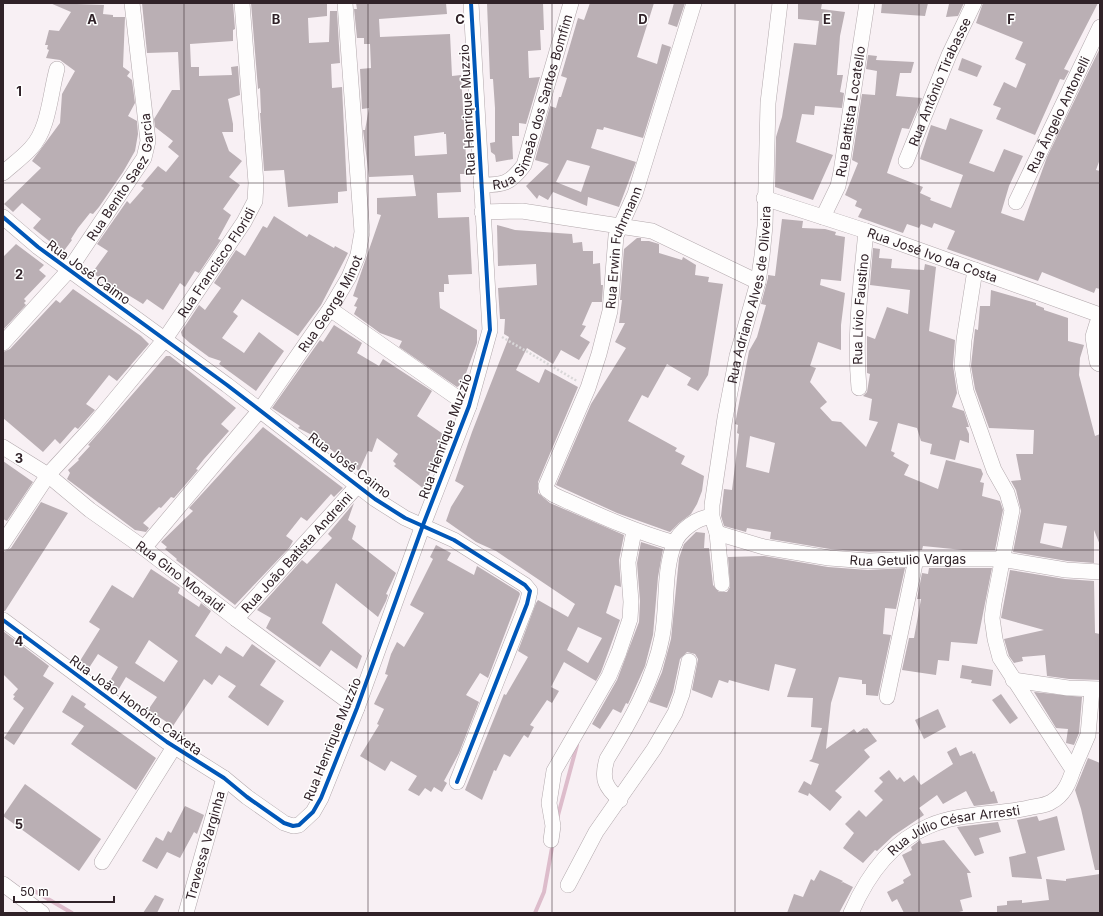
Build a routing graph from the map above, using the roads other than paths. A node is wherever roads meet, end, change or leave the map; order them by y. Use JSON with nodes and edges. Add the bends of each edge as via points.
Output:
{"nodes":[{"id":1,"x":132,"y":3,"type":"edge"},
{"id":2,"x":242,"y":3,"type":"edge"},
{"id":3,"x":346,"y":3,"type":"edge"},
{"id":4,"x":471,"y":3,"type":"edge"},
{"id":5,"x":571,"y":3,"type":"edge"},
{"id":6,"x":694,"y":3,"type":"edge"},
{"id":7,"x":780,"y":3,"type":"edge"},
{"id":8,"x":867,"y":3,"type":"edge"},
{"id":9,"x":974,"y":3,"type":"edge"},
{"id":10,"x":1100,"y":27,"type":"edge"},
{"id":11,"x":57,"y":69,"type":"dead end"},
{"id":12,"x":906,"y":161,"type":"dead end"},
{"id":13,"x":3,"y":173,"type":"edge"},
{"id":14,"x":481,"y":185,"type":"junction"},
{"id":15,"x":764,"y":198,"type":"junction"},
{"id":16,"x":1016,"y":202,"type":"dead end"},
{"id":17,"x":482,"y":212,"type":"junction"},
{"id":18,"x":3,"y":217,"type":"edge"},
{"id":19,"x":823,"y":217,"type":"junction"},
{"id":20,"x":621,"y":226,"type":"junction"},
{"id":21,"x":866,"y":231,"type":"junction"},
{"id":22,"x":69,"y":270,"type":"junction"},
{"id":23,"x":975,"y":270,"type":"junction"},
{"id":24,"x":758,"y":282,"type":"junction"},
{"id":25,"x":330,"y":308,"type":"junction"},
{"id":26,"x":1100,"y":315,"type":"edge"},
{"id":27,"x":1100,"y":324,"type":"edge"},
{"id":28,"x":165,"y":340,"type":"junction"},
{"id":29,"x":3,"y":343,"type":"edge"},
{"id":30,"x":1100,"y":361,"type":"edge"},
{"id":31,"x":859,"y":388,"type":"dead end"},
{"id":32,"x":469,"y":406,"type":"junction"},
{"id":33,"x":260,"y":410,"type":"junction"},
{"id":34,"x":3,"y":447,"type":"edge"},
{"id":35,"x":48,"y":476,"type":"junction"},
{"id":36,"x":358,"y":485,"type":"junction"},
{"id":37,"x":712,"y":516,"type":"junction"},
{"id":38,"x":423,"y":525,"type":"junction"},
{"id":39,"x":634,"y":530,"type":"junction"},
{"id":40,"x":717,"y":533,"type":"junction"},
{"id":41,"x":3,"y":543,"type":"edge"},
{"id":42,"x":675,"y":543,"type":"junction"},
{"id":43,"x":144,"y":548,"type":"junction"},
{"id":44,"x":916,"y":558,"type":"junction"},
{"id":45,"x":1001,"y":558,"type":"junction"},
{"id":46,"x":1100,"y":572,"type":"edge"},
{"id":47,"x":722,"y":584,"type":"dead end"},
{"id":48,"x":236,"y":619,"type":"junction"},
{"id":49,"x":3,"y":620,"type":"edge"},
{"id":50,"x":689,"y":661,"type":"dead end"},
{"id":51,"x":1013,"y":680,"type":"junction"},
{"id":52,"x":1096,"y":689,"type":"edge"},
{"id":53,"x":886,"y":697,"type":"dead end"},
{"id":54,"x":356,"y":708,"type":"junction"},
{"id":55,"x":174,"y":747,"type":"junction"},
{"id":56,"x":1073,"y":770,"type":"junction"},
{"id":57,"x":224,"y":778,"type":"junction"},
{"id":58,"x":457,"y":782,"type":"dead end"},
{"id":59,"x":620,"y":800,"type":"junction"},
{"id":60,"x":298,"y":825,"type":"joint"},
{"id":61,"x":551,"y":840,"type":"dead end"},
{"id":62,"x":102,"y":862,"type":"dead end"},
{"id":63,"x":3,"y":884,"type":"edge"},
{"id":64,"x":568,"y":885,"type":"dead end"},
{"id":65,"x":42,"y":913,"type":"edge"},
{"id":66,"x":186,"y":913,"type":"edge"},
{"id":67,"x":851,"y":913,"type":"edge"}],
"edges":[{"from":1,"to":22,"type":"street","name":"Rua Benito Saez Garcia","via":[[148,141],[144,158]]},
{"from":2,"to":28,"type":"street","name":"Rua Francisco Floridi","via":[[256,183],[255,200],[244,222]]},
{"from":3,"to":25,"type":"street","name":"Rua George Minot","via":[[362,232],[358,255],[349,277]]},
{"from":4,"to":14,"type":"street","name":"Rua Henrique Muzzio"},
{"from":5,"to":14,"type":"street","name":"Rua Simeão dos Santos Bomfim","via":[[524,165],[515,177],[501,185]]},
{"from":6,"to":20,"type":"street","name":"Rua Erwin Fuhrmann","via":[[636,194]]},
{"from":7,"to":15,"type":"street","name":"Rua Adriano Alves de Oliveira","via":[[768,103]]},
{"from":8,"to":19,"type":"street","name":"Rua Battista Locatello","via":[[841,172],[838,186]]},
{"from":9,"to":12,"type":"street","name":"Rua Antônio Tirabasse","via":[[949,55]]},
{"from":10,"to":16,"type":"street","name":"Rua Ângelo Antonelli"},
{"from":11,"to":13,"type":"street","via":[[50,95],[48,117],[40,137],[32,148]]},
{"from":14,"to":17,"type":"street","name":"Rua Henrique Muzzio"},
{"from":15,"to":19,"type":"street","name":"Rua José Ivo da Costa"},
{"from":15,"to":24,"type":"street","name":"Rua Adriano Alves de Oliveira","via":[[765,226]]},
{"from":17,"to":20,"type":"street","via":[[522,211]]},
{"from":17,"to":32,"type":"street","name":"Rua Henrique Muzzio","via":[[490,330]]},
{"from":18,"to":22,"type":"street","name":"Rua José Caimo"},
{"from":19,"to":21,"type":"street","name":"Rua José Ivo da Costa"},
{"from":20,"to":24,"type":"street","via":[[652,231]]},
{"from":20,"to":39,"type":"street","name":"Rua Erwin Fuhrmann","via":[[614,247],[610,311],[599,354],[588,388],[546,486],[547,490],[554,494]]},
{"from":21,"to":23,"type":"street","name":"Rua José Ivo da Costa"},
{"from":21,"to":31,"type":"street","name":"Rua Lívio Faustino","via":[[857,333]]},
{"from":22,"to":28,"type":"street","name":"Rua José Caimo"},
{"from":22,"to":29,"type":"street","name":"Rua Benito Saez Garcia"},
{"from":23,"to":26,"type":"street","name":"Rua José Ivo da Costa"},
{"from":23,"to":45,"type":"street","via":[[962,366],[975,421],[994,470],[1011,503],[1011,520]]},
{"from":24,"to":37,"type":"street","name":"Rua Adriano Alves de Oliveira","via":[[737,356],[725,418]]},
{"from":25,"to":32,"type":"street"},
{"from":25,"to":33,"type":"street","name":"Rua George Minot"},
{"from":27,"to":30,"type":"main road","via":[[1096,337]]},
{"from":28,"to":33,"type":"street","name":"Rua José Caimo"},
{"from":28,"to":35,"type":"street","name":"Rua Francisco Floridi"},
{"from":32,"to":38,"type":"street","name":"Rua Henrique Muzzio"},
{"from":33,"to":36,"type":"street","name":"Rua José Caimo"},
{"from":33,"to":43,"type":"street","name":"Rua George Minot"},
{"from":34,"to":35,"type":"street","name":"Rua Gino Monaldi"},
{"from":35,"to":41,"type":"street","name":"Rua Francisco Floridi"},
{"from":35,"to":43,"type":"street","name":"Rua Gino Monaldi"},
{"from":36,"to":38,"type":"street","name":"Rua José Caimo","via":[[405,518]]},
{"from":36,"to":48,"type":"street","name":"Rua João Batista Andreini"},
{"from":37,"to":40,"type":"street","name":"Rua Adriano Alves de Oliveira"},
{"from":37,"to":42,"type":"street","via":[[705,516],[687,528]]},
{"from":38,"to":54,"type":"street","name":"Rua Henrique Muzzio"},
{"from":38,"to":58,"type":"street","name":"Rua José Caimo","via":[[498,566],[530,591]]},
{"from":39,"to":42,"type":"street"},
{"from":39,"to":61,"type":"street","via":[[628,562],[630,620],[609,676],[554,771],[549,803],[553,826]]},
{"from":40,"to":44,"type":"street","name":"Rua Getulio Vargas","via":[[764,547],[829,558],[869,561]]},
{"from":40,"to":47,"type":"street","name":"Rua Adriano Alves de Oliveira"},
{"from":42,"to":59,"type":"street","via":[[664,596],[660,644],[650,676],[605,766],[604,780],[610,791]]},
{"from":43,"to":48,"type":"street","name":"Rua Gino Monaldi"},
{"from":44,"to":45,"type":"street","name":"Rua Getulio Vargas"},
{"from":44,"to":53,"type":"street"},
{"from":45,"to":46,"type":"street","name":"Rua Getulio Vargas","via":[[1066,570]]},
{"from":45,"to":51,"type":"street","via":[[992,618],[994,639],[1000,658]]},
{"from":48,"to":54,"type":"street","name":"Rua Gino Monaldi"},
{"from":49,"to":55,"type":"street","name":"Rua João Honório Caixeta"},
{"from":50,"to":59,"type":"street","via":[[675,713]]},
{"from":51,"to":52,"type":"street","name":"Rua Júlio César Arresti","via":[[1068,688]]},
{"from":51,"to":56,"type":"street"},
{"from":52,"to":56,"type":"street","name":"Rua Júlio César Arresti","via":[[1088,735]]},
{"from":54,"to":60,"type":"street","name":"Rua Henrique Muzzio","via":[[317,806],[308,819]]},
{"from":55,"to":57,"type":"street","name":"Rua João Honório Caixeta"},
{"from":55,"to":62,"type":"street"},
{"from":56,"to":67,"type":"street","name":"Rua Júlio César Arresti","via":[[1067,786],[1051,802],[946,820],[909,836],[889,852],[859,895]]},
{"from":57,"to":60,"type":"street","name":"Rua João Honório Caixeta","via":[[284,823]]},
{"from":57,"to":66,"type":"street","name":"Travessa Varginha"},
{"from":59,"to":64,"type":"street","via":[[596,832]]},
{"from":63,"to":65,"type":"street"}]}
